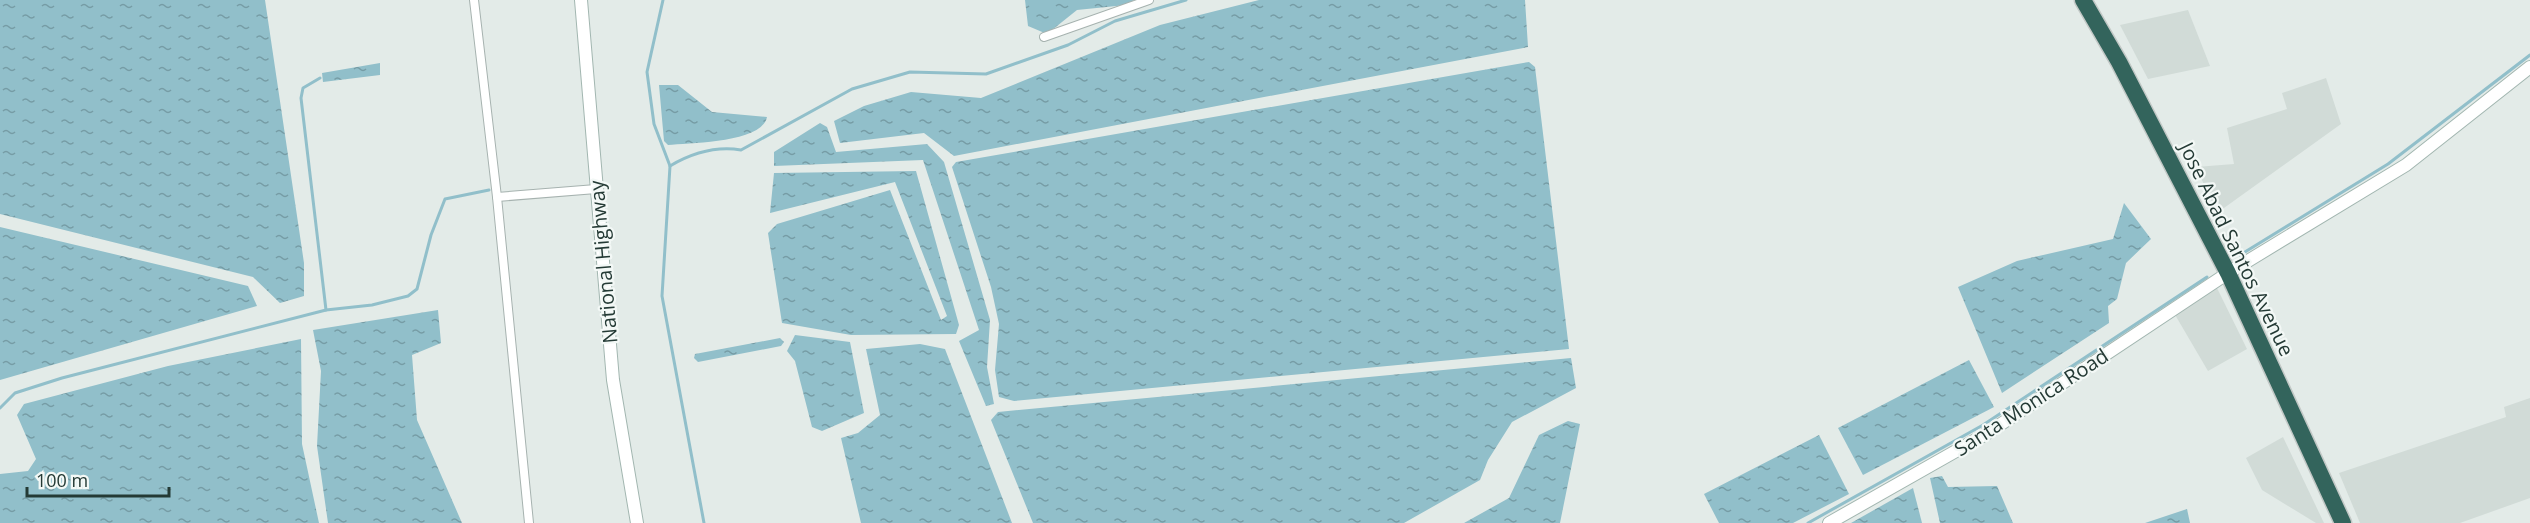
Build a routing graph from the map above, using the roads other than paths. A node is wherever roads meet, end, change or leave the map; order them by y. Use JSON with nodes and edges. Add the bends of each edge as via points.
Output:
{"nodes":[{"id":1,"x":474,"y":0,"type":"edge"},
{"id":2,"x":581,"y":0,"type":"edge"},
{"id":3,"x":1149,"y":0,"type":"edge"},
{"id":4,"x":2083,"y":0,"type":"edge"},
{"id":5,"x":1044,"y":37,"type":"dead end"},
{"id":6,"x":2530,"y":67,"type":"edge"},
{"id":7,"x":596,"y":189,"type":"junction"},
{"id":8,"x":497,"y":197,"type":"junction"},
{"id":9,"x":2228,"y":273,"type":"junction"},
{"id":10,"x":529,"y":523,"type":"edge"},
{"id":11,"x":637,"y":523,"type":"edge"},
{"id":12,"x":1829,"y":523,"type":"edge"},
{"id":13,"x":2343,"y":523,"type":"edge"}],
"edges":[{"from":1,"to":8,"type":"street"},
{"from":2,"to":7,"type":"street","name":"National Highway"},
{"from":3,"to":5,"type":"street"},
{"from":4,"to":9,"type":"highway","name":"Jose Abad Santos Avenue"},
{"from":6,"to":9,"type":"street","name":"Santa Monica Road","via":[[2406,165]]},
{"from":7,"to":8,"type":"street"},
{"from":7,"to":11,"type":"street","name":"National Highway","via":[[613,380]]},
{"from":8,"to":10,"type":"street"},
{"from":9,"to":12,"type":"street","name":"Santa Monica Road","via":[[1986,434]]},
{"from":9,"to":13,"type":"highway","name":"Jose Abad Santos Avenue"}]}
